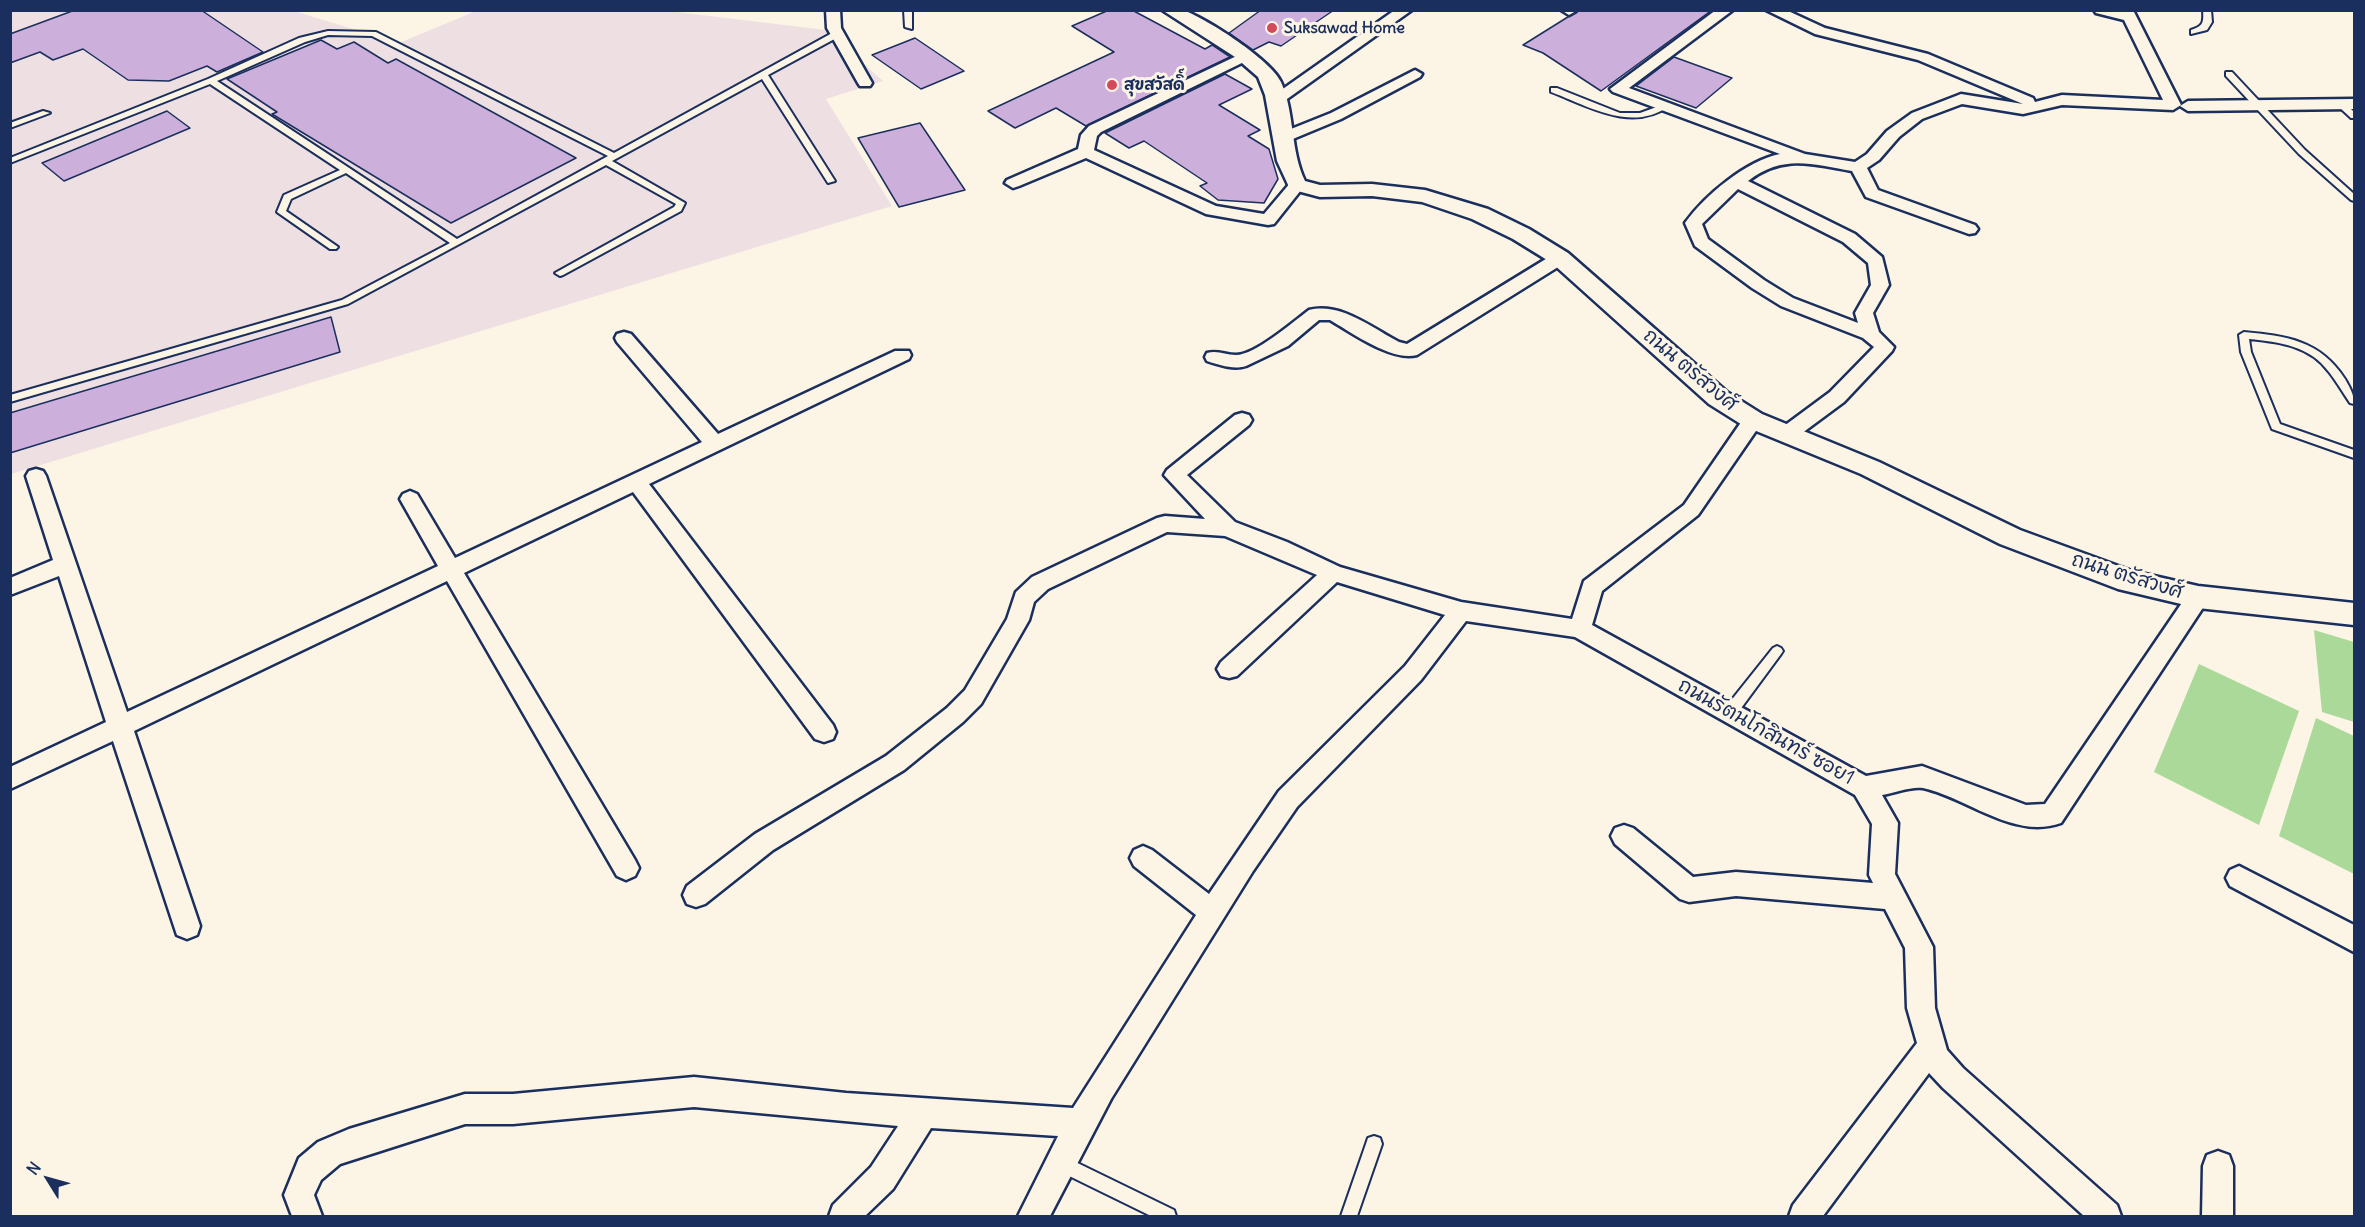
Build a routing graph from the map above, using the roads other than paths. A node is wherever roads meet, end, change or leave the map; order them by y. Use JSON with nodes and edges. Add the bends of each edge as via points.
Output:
{"nodes":[{"id":1,"x":833,"y":10,"type":"edge"},
{"id":2,"x":908,"y":10,"type":"edge"},
{"id":3,"x":1405,"y":10,"type":"edge"},
{"id":4,"x":1726,"y":10,"type":"edge"},
{"id":5,"x":1773,"y":10,"type":"edge"},
{"id":6,"x":2101,"y":10,"type":"edge"},
{"id":7,"x":2207,"y":10,"type":"edge"},
{"id":8,"x":1179,"y":12,"type":"edge"},
{"id":9,"x":2128,"y":14,"type":"edge"},
{"id":10,"x":909,"y":27,"type":"dead end"},
{"id":11,"x":2194,"y":32,"type":"dead end"},
{"id":12,"x":837,"y":34,"type":"junction"},
{"id":13,"x":1245,"y":56,"type":"junction"},
{"id":14,"x":763,"y":74,"type":"junction"},
{"id":15,"x":1415,"y":74,"type":"dead end"},
{"id":16,"x":2229,"y":74,"type":"dead end"},
{"id":17,"x":211,"y":81,"type":"junction"},
{"id":18,"x":865,"y":83,"type":"dead end"},
{"id":19,"x":1554,"y":90,"type":"dead end"},
{"id":20,"x":1275,"y":101,"type":"junction"},
{"id":21,"x":2348,"y":104,"type":"edge"},
{"id":22,"x":2038,"y":105,"type":"junction"},
{"id":23,"x":1665,"y":106,"type":"junction"},
{"id":24,"x":2188,"y":106,"type":"dead end"},
{"id":25,"x":2259,"y":106,"type":"junction"},
{"id":26,"x":46,"y":113,"type":"dead end"},
{"id":27,"x":2355,"y":116,"type":"edge"},
{"id":28,"x":10,"y":126,"type":"edge"},
{"id":29,"x":1282,"y":138,"type":"junction"},
{"id":30,"x":1086,"y":152,"type":"junction"},
{"id":31,"x":609,"y":159,"type":"junction"},
{"id":32,"x":1812,"y":160,"type":"junction"},
{"id":33,"x":10,"y":161,"type":"edge"},
{"id":34,"x":1858,"y":167,"type":"junction"},
{"id":35,"x":346,"y":170,"type":"junction"},
{"id":36,"x":831,"y":181,"type":"dead end"},
{"id":37,"x":1013,"y":183,"type":"dead end"},
{"id":38,"x":1738,"y":183,"type":"junction"},
{"id":39,"x":1298,"y":184,"type":"junction"},
{"id":40,"x":2355,"y":198,"type":"edge"},
{"id":41,"x":1970,"y":229,"type":"dead end"},
{"id":42,"x":457,"y":243,"type":"junction"},
{"id":43,"x":333,"y":247,"type":"dead end"},
{"id":44,"x":1560,"y":258,"type":"junction"},
{"id":45,"x":560,"y":273,"type":"dead end"},
{"id":46,"x":1870,"y":334,"type":"junction"},
{"id":47,"x":624,"y":338,"type":"dead end"},
{"id":48,"x":902,"y":355,"type":"dead end"},
{"id":49,"x":1214,"y":357,"type":"dead end"},
{"id":50,"x":10,"y":399,"type":"edge"},
{"id":51,"x":2355,"y":400,"type":"edge"},
{"id":52,"x":1242,"y":420,"type":"dead end"},
{"id":53,"x":1753,"y":420,"type":"junction"},
{"id":54,"x":1787,"y":434,"type":"junction"},
{"id":55,"x":715,"y":444,"type":"junction"},
{"id":56,"x":2355,"y":454,"type":"edge"},
{"id":57,"x":36,"y":476,"type":"dead end"},
{"id":58,"x":636,"y":481,"type":"junction"},
{"id":59,"x":410,"y":499,"type":"dead end"},
{"id":60,"x":1227,"y":528,"type":"junction"},
{"id":61,"x":65,"y":564,"type":"junction"},
{"id":62,"x":451,"y":569,"type":"junction"},
{"id":63,"x":1333,"y":573,"type":"junction"},
{"id":64,"x":10,"y":587,"type":"edge"},
{"id":65,"x":2198,"y":597,"type":"junction"},
{"id":66,"x":1461,"y":611,"type":"junction"},
{"id":67,"x":2355,"y":614,"type":"edge"},
{"id":68,"x":1580,"y":629,"type":"junction"},
{"id":69,"x":1777,"y":651,"type":"dead end"},
{"id":70,"x":1229,"y":669,"type":"dead end"},
{"id":71,"x":1731,"y":711,"type":"junction"},
{"id":72,"x":120,"y":727,"type":"junction"},
{"id":73,"x":824,"y":732,"type":"dead end"},
{"id":74,"x":10,"y":779,"type":"edge"},
{"id":75,"x":1864,"y":787,"type":"junction"},
{"id":76,"x":1624,"y":836,"type":"dead end"},
{"id":77,"x":1143,"y":858,"type":"dead end"},
{"id":78,"x":626,"y":868,"type":"dead end"},
{"id":79,"x":2239,"y":878,"type":"dead end"},
{"id":80,"x":696,"y":895,"type":"dead end"},
{"id":81,"x":1892,"y":897,"type":"junction"},
{"id":82,"x":1213,"y":913,"type":"junction"},
{"id":83,"x":187,"y":926,"type":"dead end"},
{"id":84,"x":2355,"y":939,"type":"edge"},
{"id":85,"x":1932,"y":1046,"type":"junction"},
{"id":86,"x":922,"y":1113,"type":"junction"},
{"id":87,"x":1081,"y":1123,"type":"junction"},
{"id":88,"x":1374,"y":1144,"type":"dead end"},
{"id":89,"x":1061,"y":1164,"type":"junction"},
{"id":90,"x":2218,"y":1166,"type":"dead end"},
{"id":91,"x":307,"y":1216,"type":"edge"},
{"id":92,"x":844,"y":1216,"type":"edge"},
{"id":93,"x":1035,"y":1216,"type":"edge"},
{"id":94,"x":1168,"y":1216,"type":"edge"},
{"id":95,"x":1349,"y":1216,"type":"edge"},
{"id":96,"x":1804,"y":1216,"type":"edge"},
{"id":97,"x":2106,"y":1216,"type":"edge"},
{"id":98,"x":2218,"y":1216,"type":"edge"}],
"edges":[{"from":1,"to":12,"type":"street"},
{"from":2,"to":10,"type":"lane"},
{"from":3,"to":20,"type":"street"},
{"from":4,"to":23,"type":"street","via":[[1618,89]]},
{"from":5,"to":22,"type":"street","via":[[1820,31],[1923,57]]},
{"from":6,"to":9,"type":"street"},
{"from":7,"to":11,"type":"lane","via":[[2208,22]]},
{"from":8,"to":13,"type":"street"},
{"from":9,"to":22,"type":"street","via":[[2173,105],[2062,100]]},
{"from":12,"to":14,"type":"lane"},
{"from":12,"to":18,"type":"street"},
{"from":13,"to":20,"type":"street","via":[[1257,63],[1270,80]]},
{"from":13,"to":30,"type":"street","via":[[1095,129],[1089,135]]},
{"from":14,"to":31,"type":"lane"},
{"from":14,"to":36,"type":"lane"},
{"from":15,"to":29,"type":"street","via":[[1336,116]]},
{"from":16,"to":25,"type":"lane"},
{"from":17,"to":31,"type":"lane","via":[[302,40],[355,32],[373,34]]},
{"from":17,"to":33,"type":"lane"},
{"from":17,"to":35,"type":"lane"},
{"from":19,"to":23,"type":"lane","via":[[1619,115],[1641,115]]},
{"from":20,"to":29,"type":"street"},
{"from":21,"to":25,"type":"street"},
{"from":21,"to":27,"type":"lane"},
{"from":22,"to":34,"type":"street","via":[[2023,109],[1961,99],[1917,116]]},
{"from":23,"to":32,"type":"street"},
{"from":24,"to":25,"type":"street"},
{"from":25,"to":40,"type":"lane","via":[[2302,152]]},
{"from":26,"to":28,"type":"lane"},
{"from":29,"to":39,"type":"street","via":[[1289,171]]},
{"from":30,"to":37,"type":"street"},
{"from":30,"to":39,"type":"street","via":[[1212,210],[1268,220]]},
{"from":31,"to":42,"type":"lane"},
{"from":31,"to":45,"type":"lane","via":[[681,203],[678,209]]},
{"from":32,"to":34,"type":"street"},
{"from":32,"to":38,"type":"street","via":[[1778,159],[1757,168]]},
{"from":34,"to":41,"type":"street","via":[[1872,194]]},
{"from":35,"to":42,"type":"lane"},
{"from":35,"to":43,"type":"lane","via":[[287,197],[281,212]]},
{"from":38,"to":46,"type":"street","via":[[1849,238],[1876,261],[1880,285],[1864,313]]},
{"from":38,"to":46,"type":"street","via":[[1693,223],[1701,242],[1787,302]]},
{"from":39,"to":44,"type":"street","name":"ถนน ตรัสวงศ์","via":[[1320,190],[1425,196],[1480,214]]},
{"from":42,"to":50,"type":"lane","via":[[345,302]]},
{"from":44,"to":49,"type":"street","via":[[1410,351],[1393,347],[1333,314],[1315,314],[1281,342],[1239,362]]},
{"from":44,"to":53,"type":"street","name":"ถนน ตรัสวงศ์","via":[[1718,398]]},
{"from":46,"to":54,"type":"street","via":[[1885,347],[1837,397]]},
{"from":47,"to":55,"type":"street"},
{"from":48,"to":55,"type":"street"},
{"from":51,"to":56,"type":"lane","via":[[2330,365],[2306,345],[2244,335],[2246,352],[2276,426]]},
{"from":52,"to":60,"type":"street","via":[[1174,475]]},
{"from":53,"to":54,"type":"street","name":"ถนน ตรัสวงศ์"},
{"from":53,"to":68,"type":"street","via":[[1691,510],[1592,587]]},
{"from":54,"to":65,"type":"street","name":"ถนน ตรัสวงศ์","via":[[1870,468],[2010,537],[2128,581]]},
{"from":55,"to":58,"type":"street"},
{"from":57,"to":61,"type":"street"},
{"from":58,"to":62,"type":"street"},
{"from":58,"to":73,"type":"street"},
{"from":59,"to":62,"type":"street"},
{"from":60,"to":63,"type":"street","name":"ถนนรัตนโกสินทร์ ซอย1"},
{"from":60,"to":80,"type":"street","via":[[1165,524],[1040,583],[1024,598],[1018,620],[974,697],[955,715],[895,764],[764,842]]},
{"from":61,"to":64,"type":"street"},
{"from":61,"to":72,"type":"street"},
{"from":62,"to":72,"type":"street"},
{"from":62,"to":78,"type":"street"},
{"from":63,"to":66,"type":"street","name":"ถนนรัตนโกสินทร์ ซอย1"},
{"from":63,"to":70,"type":"street"},
{"from":65,"to":67,"type":"street","name":"ถนน ตรัสวงศ์"},
{"from":65,"to":75,"type":"street","via":[[2052,815],[2026,816],[1922,777]]},
{"from":66,"to":68,"type":"street","name":"ถนนรัตนโกสินทร์ ซอย1"},
{"from":66,"to":82,"type":"street","via":[[1413,673],[1288,799]]},
{"from":68,"to":71,"type":"street","name":"ถนนรัตนโกสินทร์ ซอย1"},
{"from":69,"to":71,"type":"lane"},
{"from":71,"to":75,"type":"street","name":"ถนนรัตนโกสินทร์ ซอย1"},
{"from":72,"to":74,"type":"street"},
{"from":72,"to":83,"type":"street"},
{"from":75,"to":81,"type":"street","name":"ถนนรัตนโกสินทร์ ซอย1","via":[[1885,822],[1882,875]]},
{"from":76,"to":81,"type":"street","via":[[1689,890],[1736,884]]},
{"from":77,"to":82,"type":"street"},
{"from":79,"to":84,"type":"street"},
{"from":81,"to":85,"type":"street","name":"ถนนรัตนโกสินทร์ ซอย1","via":[[1919,947],[1921,1008]]},
{"from":82,"to":87,"type":"street"},
{"from":85,"to":96,"type":"street"},
{"from":85,"to":97,"type":"street","name":"ถนนรัตนโกสินทร์ ซอย1","via":[[1935,1058],[1953,1078]]},
{"from":86,"to":87,"type":"street"},
{"from":86,"to":91,"type":"street","via":[[694,1092],[513,1109],[465,1109],[329,1153],[310,1169],[299,1195]]},
{"from":86,"to":92,"type":"street","via":[[882,1178]]},
{"from":87,"to":89,"type":"street"},
{"from":88,"to":95,"type":"lane"},
{"from":89,"to":93,"type":"street"},
{"from":89,"to":94,"type":"lane"},
{"from":90,"to":98,"type":"street"}]}
